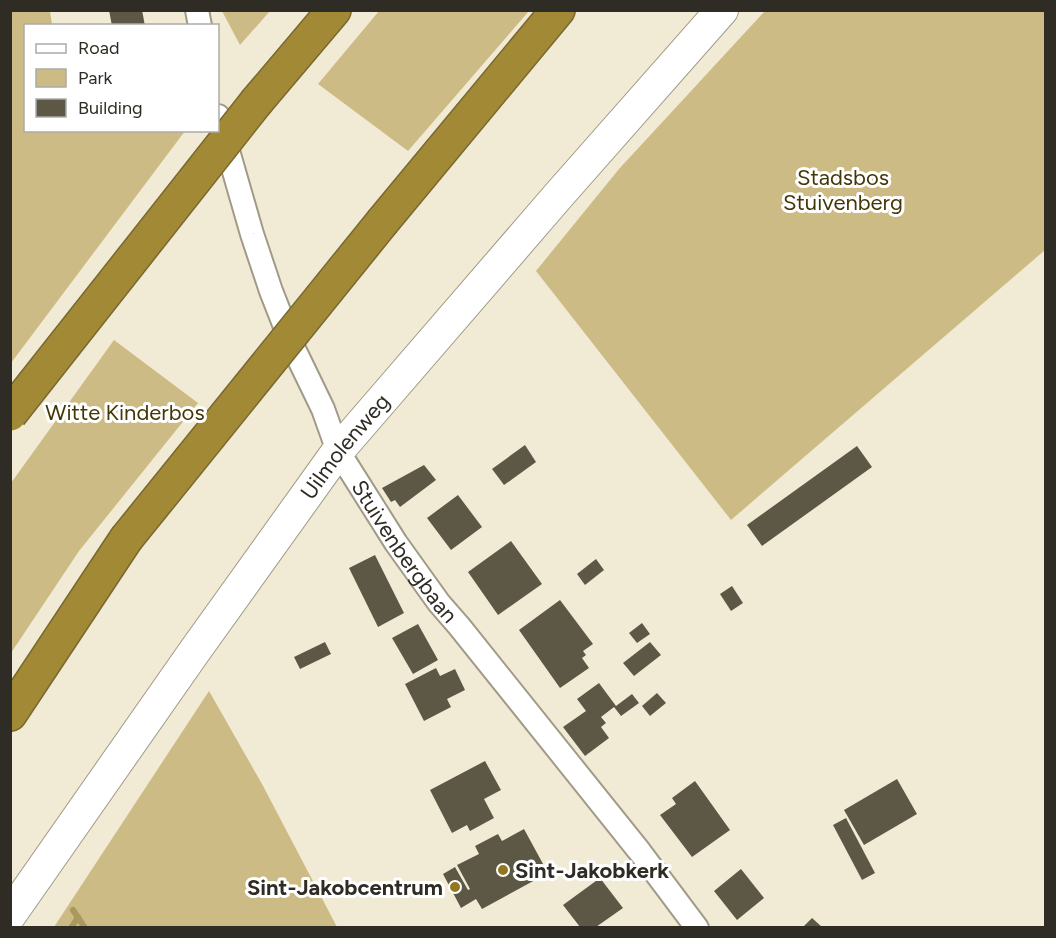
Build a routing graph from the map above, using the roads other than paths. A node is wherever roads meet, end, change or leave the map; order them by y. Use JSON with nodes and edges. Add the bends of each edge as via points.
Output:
{"nodes":[{"id":1,"x":334,"y":10,"type":"edge"},
{"id":2,"x":558,"y":10,"type":"edge"},
{"id":3,"x":722,"y":10,"type":"edge"},
{"id":4,"x":219,"y":119,"type":"edge"},
{"id":5,"x":10,"y":414,"type":"edge"},
{"id":6,"x":338,"y":451,"type":"junction"},
{"id":7,"x":10,"y":714,"type":"edge"},
{"id":8,"x":10,"y":915,"type":"edge"},
{"id":9,"x":697,"y":927,"type":"edge"}],
"edges":[{"from":1,"to":5,"type":"highway","bridge":true,"via":[[257,101]]},
{"from":2,"to":7,"type":"highway","bridge":true,"via":[[126,539]]},
{"from":3,"to":6,"type":"main road","name":"Uilmolenweg"},
{"from":4,"to":6,"type":"street","name":"Stuivenbergbaan","via":[[271,291]]},
{"from":6,"to":8,"type":"main road","name":"Uilmolenweg"},
{"from":6,"to":9,"type":"street","name":"Stuivenbergbaan","via":[[439,603]]}]}
